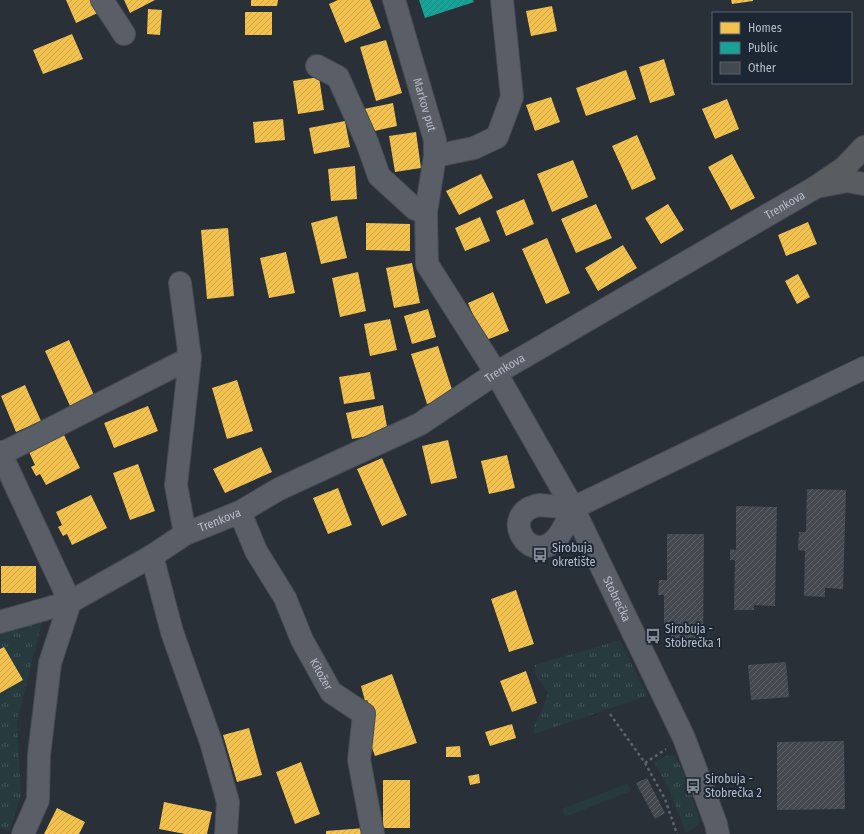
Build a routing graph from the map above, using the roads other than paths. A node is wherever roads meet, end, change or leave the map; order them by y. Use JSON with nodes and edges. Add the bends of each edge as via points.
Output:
{"nodes":[{"id":1,"x":102,"y":0,"type":"edge"},
{"id":2,"x":394,"y":0,"type":"edge"},
{"id":3,"x":502,"y":0,"type":"edge"},
{"id":4,"x":124,"y":34,"type":"dead end"},
{"id":5,"x":317,"y":66,"type":"dead end"},
{"id":6,"x":864,"y":147,"type":"edge"},
{"id":7,"x":435,"y":156,"type":"junction"},
{"id":8,"x":864,"y":184,"type":"edge"},
{"id":9,"x":816,"y":186,"type":"junction"},
{"id":10,"x":426,"y":212,"type":"junction"},
{"id":11,"x":180,"y":283,"type":"dead end"},
{"id":12,"x":190,"y":358,"type":"junction"},
{"id":13,"x":864,"y":368,"type":"edge"},
{"id":14,"x":496,"y":373,"type":"junction"},
{"id":15,"x":0,"y":453,"type":"edge"},
{"id":16,"x":10,"y":496,"type":"edge"},
{"id":17,"x":573,"y":508,"type":"junction"},
{"id":18,"x":240,"y":512,"type":"junction"},
{"id":19,"x":185,"y":534,"type":"junction"},
{"id":20,"x":152,"y":556,"type":"junction"},
{"id":21,"x":70,"y":602,"type":"junction"},
{"id":22,"x":0,"y":622,"type":"edge"},
{"id":23,"x":715,"y":833,"type":"edge"},
{"id":24,"x":23,"y":834,"type":"edge"},
{"id":25,"x":226,"y":834,"type":"edge"},
{"id":26,"x":373,"y":834,"type":"edge"}],
"edges":[{"from":1,"to":4,"type":"street"},
{"from":2,"to":7,"type":"street","name":"Markov put","via":[[435,140]]},
{"from":3,"to":7,"type":"street","via":[[512,97],[497,137],[474,148]]},
{"from":5,"to":10,"type":"street","via":[[338,77],[379,176],[414,209]]},
{"from":6,"to":9,"type":"highway","via":[[844,168]]},
{"from":7,"to":10,"type":"street","name":"Markov put"},
{"from":8,"to":9,"type":"highway","via":[[847,181]]},
{"from":9,"to":14,"type":"street","name":"Trenkova"},
{"from":10,"to":14,"type":"street","name":"Markov put","via":[[427,264]]},
{"from":11,"to":12,"type":"street","name":"Trenkova"},
{"from":12,"to":15,"type":"street"},
{"from":12,"to":19,"type":"street","name":"Trenkova","via":[[176,486]]},
{"from":13,"to":17,"type":"street"},
{"from":14,"to":17,"type":"street","name":"Stobrečka"},
{"from":14,"to":18,"type":"street","name":"Trenkova","via":[[420,424],[279,489]]},
{"from":15,"to":16,"type":"street"},
{"from":16,"to":21,"type":"street"},
{"from":17,"to":23,"type":"street","name":"Stobrečka","via":[[684,738]]},
{"from":18,"to":19,"type":"street","name":"Trenkova"},
{"from":18,"to":26,"type":"street","name":"Kitožer","via":[[256,551],[285,598],[302,640],[331,692],[364,714],[359,760]]},
{"from":19,"to":20,"type":"street","name":"Trenkova"},
{"from":20,"to":21,"type":"street","name":"Trenkova"},
{"from":20,"to":25,"type":"street","via":[[172,632],[211,742],[228,802]]},
{"from":21,"to":22,"type":"street","name":"Trenkova"},
{"from":21,"to":24,"type":"street","via":[[50,663],[39,755],[38,800]]}]}
